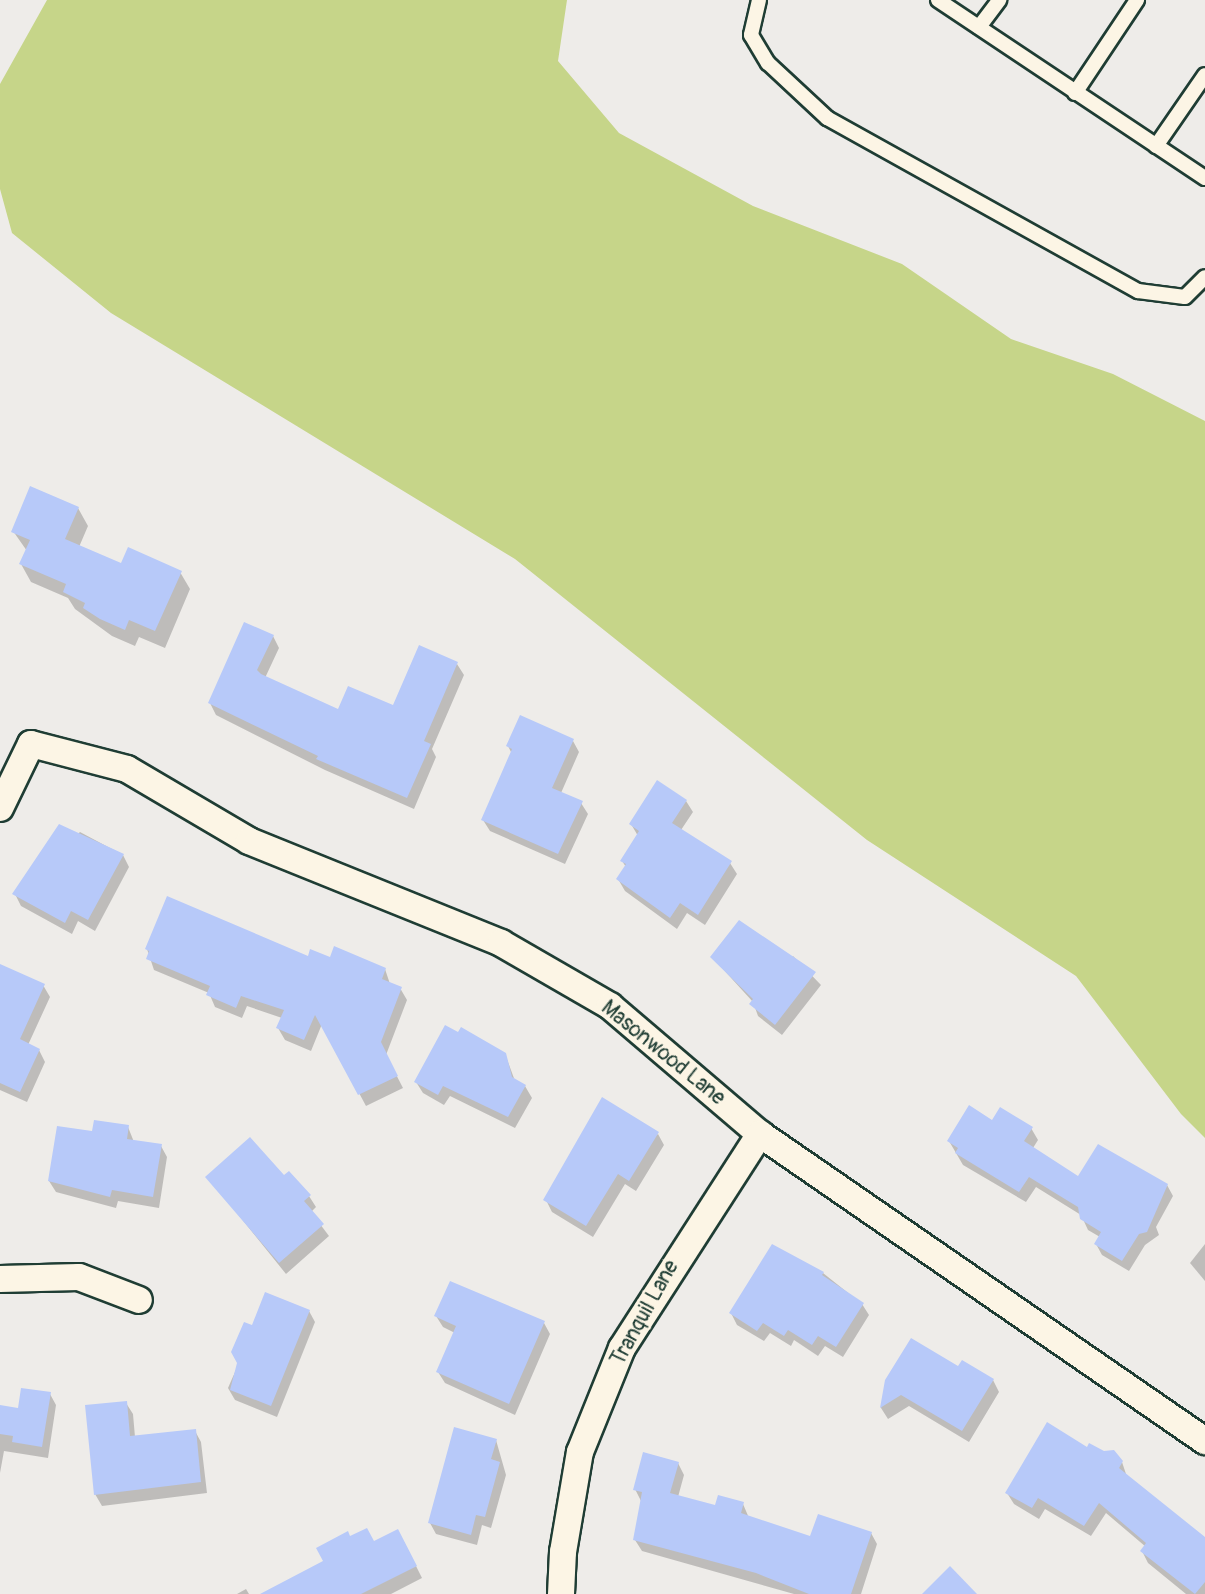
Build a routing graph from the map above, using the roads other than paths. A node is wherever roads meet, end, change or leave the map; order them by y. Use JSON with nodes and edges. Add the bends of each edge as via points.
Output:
{"nodes":[{"id":1,"x":759,"y":0,"type":"edge"},
{"id":2,"x":938,"y":0,"type":"edge"},
{"id":3,"x":999,"y":0,"type":"edge"},
{"id":4,"x":1137,"y":0,"type":"edge"},
{"id":5,"x":979,"y":27,"type":"junction"},
{"id":6,"x":1205,"y":75,"type":"edge"},
{"id":7,"x":1076,"y":93,"type":"junction"},
{"id":8,"x":1156,"y":146,"type":"junction"},
{"id":9,"x":1205,"y":178,"type":"edge"},
{"id":10,"x":1205,"y":277,"type":"edge"},
{"id":11,"x":0,"y":808,"type":"edge"},
{"id":12,"x":760,"y":1134,"type":"junction"},
{"id":13,"x":0,"y":1279,"type":"edge"},
{"id":14,"x":139,"y":1300,"type":"dead end"},
{"id":15,"x":1205,"y":1441,"type":"edge"},
{"id":16,"x":561,"y":1594,"type":"edge"}],
"edges":[{"from":1,"to":10,"type":"lane","via":[[751,35],[768,63],[827,118],[1138,291],[1185,297]]},
{"from":2,"to":5,"type":"lane"},
{"from":3,"to":5,"type":"lane"},
{"from":4,"to":7,"type":"lane"},
{"from":5,"to":7,"type":"lane"},
{"from":6,"to":8,"type":"lane"},
{"from":7,"to":8,"type":"lane"},
{"from":8,"to":9,"type":"lane"},
{"from":11,"to":12,"type":"street","name":"Masonwood Lane","via":[[32,744],[127,769],[249,841],[501,943],[610,1006]]},
{"from":12,"to":15,"type":"street","name":"Masonwood Lane"},
{"from":12,"to":16,"type":"street","name":"Tranquil Lane","via":[[622,1348],[580,1452],[563,1552]]},
{"from":13,"to":14,"type":"street","via":[[79,1277]]}]}
